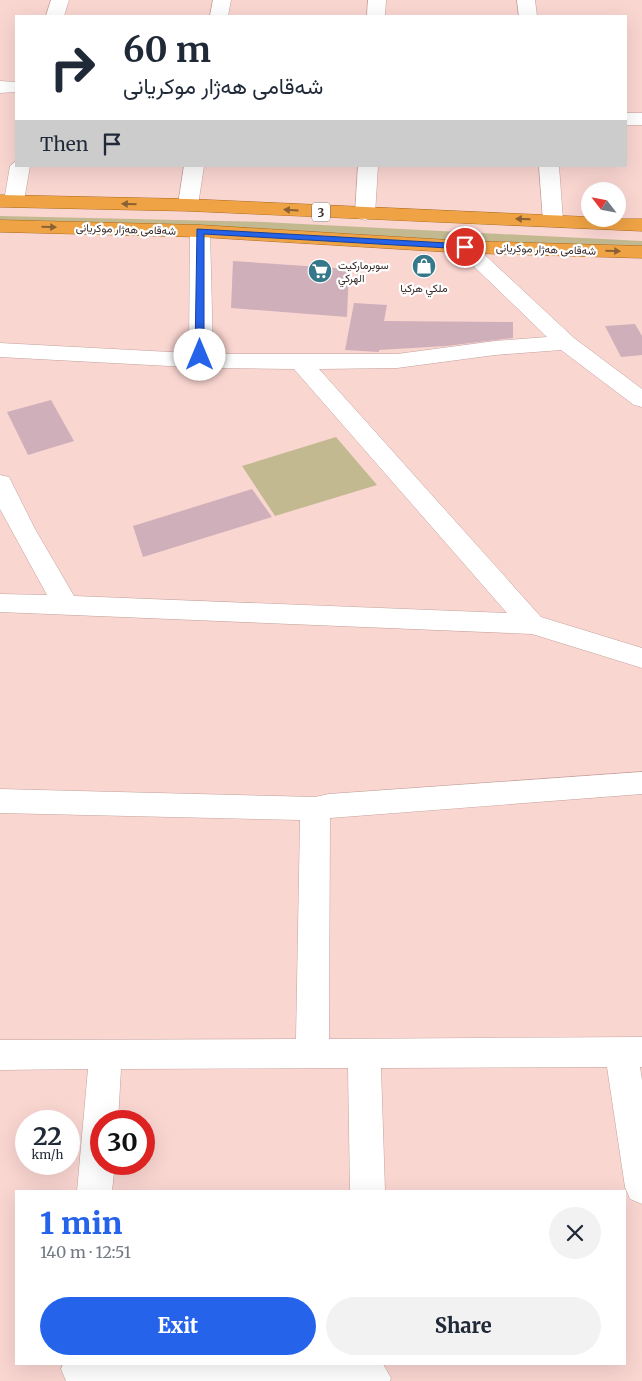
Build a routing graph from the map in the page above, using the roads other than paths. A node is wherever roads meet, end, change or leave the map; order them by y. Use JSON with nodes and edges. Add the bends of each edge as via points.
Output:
{"nodes":[{"id":1,"x":60,"y":0,"type":"edge"},
{"id":2,"x":222,"y":0,"type":"edge"},
{"id":3,"x":377,"y":0,"type":"edge"},
{"id":4,"x":526,"y":0,"type":"edge"},
{"id":5,"x":55,"y":15,"type":"edge"},
{"id":6,"x":219,"y":15,"type":"edge"},
{"id":7,"x":376,"y":15,"type":"edge"},
{"id":8,"x":528,"y":15,"type":"edge"},
{"id":9,"x":0,"y":87,"type":"edge"},
{"id":10,"x":15,"y":87,"type":"edge"},
{"id":11,"x":627,"y":119,"type":"edge"},
{"id":12,"x":642,"y":119,"type":"edge"},
{"id":13,"x":20,"y":167,"type":"edge"},
{"id":14,"x":194,"y":167,"type":"edge"},
{"id":15,"x":368,"y":167,"type":"edge"},
{"id":16,"x":549,"y":167,"type":"edge"},
{"id":17,"x":7,"y":201,"type":"edge"},
{"id":18,"x":188,"y":206,"type":"junction"},
{"id":19,"x":365,"y":214,"type":"junction"},
{"id":20,"x":552,"y":220,"type":"junction"},
{"id":21,"x":642,"y":225,"type":"edge"},
{"id":22,"x":0,"y":226,"type":"edge"},
{"id":23,"x":200,"y":231,"type":"junction"},
{"id":24,"x":465,"y":247,"type":"junction"},
{"id":25,"x":642,"y":252,"type":"edge"},
{"id":26,"x":566,"y":343,"type":"junction"},
{"id":27,"x":0,"y":350,"type":"edge"},
{"id":28,"x":207,"y":361,"type":"junction"},
{"id":29,"x":300,"y":362,"type":"junction"},
{"id":30,"x":642,"y":400,"type":"edge"},
{"id":31,"x":0,"y":482,"type":"edge"},
{"id":32,"x":0,"y":603,"type":"edge"},
{"id":33,"x":67,"y":607,"type":"junction"},
{"id":34,"x":532,"y":624,"type":"junction"},
{"id":35,"x":642,"y":658,"type":"edge"},
{"id":36,"x":642,"y":783,"type":"edge"},
{"id":37,"x":0,"y":801,"type":"edge"},
{"id":38,"x":315,"y":809,"type":"junction"},
{"id":39,"x":632,"y":1052,"type":"edge"},
{"id":40,"x":312,"y":1053,"type":"junction"},
{"id":41,"x":364,"y":1053,"type":"junction"},
{"id":42,"x":0,"y":1055,"type":"edge"},
{"id":43,"x":106,"y":1055,"type":"junction"},
{"id":44,"x":642,"y":1187,"type":"edge"},
{"id":45,"x":95,"y":1190,"type":"edge"},
{"id":46,"x":368,"y":1190,"type":"edge"},
{"id":47,"x":80,"y":1371,"type":"edge"},
{"id":48,"x":372,"y":1374,"type":"edge"}],
"edges":[{"from":1,"to":5,"type":"street"},
{"from":2,"to":6,"type":"street"},
{"from":3,"to":7,"type":"street"},
{"from":4,"to":8,"type":"street"},
{"from":9,"to":10,"type":"street"},
{"from":11,"to":12,"type":"street"},
{"from":13,"to":17,"type":"street"},
{"from":14,"to":18,"type":"street"},
{"from":15,"to":19,"type":"street"},
{"from":16,"to":20,"type":"street"},
{"from":18,"to":17,"type":"highway","name":"شەقامی ھەژار موکریانی","number":"3","one_way":true},
{"from":19,"to":18,"type":"highway","name":"شەقامی ھەژار موکریانی","number":"3","one_way":true},
{"from":20,"to":19,"type":"highway","name":"شەقامی ھەژار موکریانی","number":"3","one_way":true},
{"from":20,"to":21,"type":"highway","name":"شەقامی ھەژار موکریانی","number":"3"},
{"from":22,"to":23,"type":"highway","name":"شەقامی ھەژار موکریانی","number":"3","one_way":true},
{"from":23,"to":24,"type":"highway","name":"شەقامی ھەژار موکریانی","number":"3"},
{"from":23,"to":28,"type":"street","via":[[200,355]]},
{"from":24,"to":25,"type":"highway","name":"شەقامی ھەژار موکریانی","number":"3","one_way":true},
{"from":24,"to":26,"type":"street"},
{"from":26,"to":29,"type":"street","via":[[495,348],[397,361]]},
{"from":26,"to":30,"type":"street"},
{"from":27,"to":28,"type":"street"},
{"from":28,"to":29,"type":"street"},
{"from":29,"to":34,"type":"street"},
{"from":31,"to":33,"type":"street","via":[[22,529]]},
{"from":32,"to":33,"type":"street"},
{"from":33,"to":34,"type":"street"},
{"from":34,"to":35,"type":"street"},
{"from":36,"to":38,"type":"street"},
{"from":37,"to":38,"type":"street"},
{"from":38,"to":40,"type":"street"},
{"from":39,"to":41,"type":"street"},
{"from":39,"to":44,"type":"street"},
{"from":40,"to":41,"type":"street"},
{"from":40,"to":43,"type":"street"},
{"from":41,"to":46,"type":"street"},
{"from":42,"to":43,"type":"street"},
{"from":43,"to":45,"type":"street"},
{"from":47,"to":48,"type":"street"}]}
